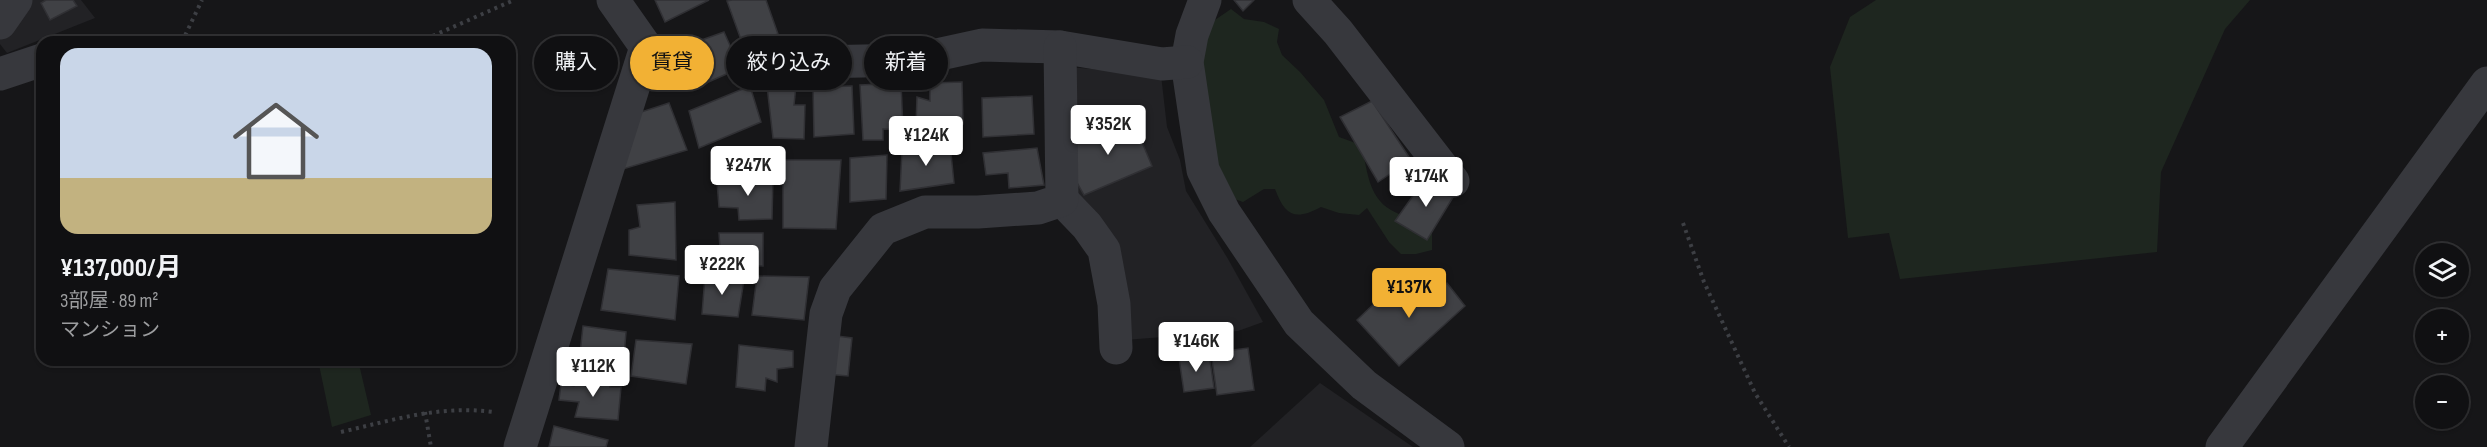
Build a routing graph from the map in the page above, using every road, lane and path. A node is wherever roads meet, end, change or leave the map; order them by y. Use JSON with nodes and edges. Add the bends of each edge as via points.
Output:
{"nodes":[{"id":1,"x":16,"y":0,"type":"edge"},
{"id":2,"x":202,"y":0,"type":"edge"},
{"id":3,"x":514,"y":0,"type":"edge"},
{"id":4,"x":613,"y":0,"type":"edge"},
{"id":5,"x":1205,"y":0,"type":"edge"},
{"id":6,"x":1309,"y":0,"type":"edge"},
{"id":7,"x":0,"y":23,"type":"edge"},
{"id":8,"x":185,"y":36,"type":"edge"},
{"id":9,"x":433,"y":36,"type":"edge"},
{"id":10,"x":1060,"y":47,"type":"junction"},
{"id":11,"x":852,"y":61,"type":"edge"},
{"id":12,"x":36,"y":62,"type":"edge"},
{"id":13,"x":1187,"y":62,"type":"junction"},
{"id":14,"x":0,"y":74,"type":"edge"},
{"id":15,"x":2487,"y":83,"type":"edge"},
{"id":16,"x":1453,"y":181,"type":"dead end"},
{"id":17,"x":1062,"y":200,"type":"junction"},
{"id":18,"x":1683,"y":223,"type":"dead end"},
{"id":19,"x":1116,"y":348,"type":"dead end"},
{"id":20,"x":425,"y":412,"type":"junction"},
{"id":21,"x":530,"y":417,"type":"junction"},
{"id":22,"x":341,"y":432,"type":"dead end"},
{"id":23,"x":431,"y":447,"type":"edge"},
{"id":24,"x":520,"y":447,"type":"edge"},
{"id":25,"x":811,"y":447,"type":"edge"},
{"id":26,"x":1448,"y":447,"type":"edge"},
{"id":27,"x":1789,"y":447,"type":"edge"},
{"id":28,"x":2222,"y":447,"type":"edge"}],
"edges":[{"from":1,"to":7,"type":"street"},
{"from":2,"to":8,"type":"path"},
{"from":3,"to":9,"type":"path"},
{"from":4,"to":21,"type":"street","via":[[646,47]]},
{"from":5,"to":13,"type":"street"},
{"from":6,"to":16,"type":"street"},
{"from":10,"to":11,"type":"street","via":[[982,45],[913,60]]},
{"from":10,"to":13,"type":"street","via":[[1162,64]]},
{"from":10,"to":17,"type":"street"},
{"from":12,"to":14,"type":"street"},
{"from":13,"to":26,"type":"street","via":[[1203,170],[1224,212],[1299,323],[1364,385]]},
{"from":15,"to":28,"type":"street"},
{"from":17,"to":19,"type":"street","via":[[1104,250],[1114,304]]},
{"from":17,"to":25,"type":"street","via":[[1038,208],[925,212],[883,229],[835,289],[826,314]]},
{"from":18,"to":27,"type":"path","via":[[1704,282],[1755,393]]},
{"from":20,"to":21,"type":"path","via":[[464,408]]},
{"from":20,"to":22,"type":"path"},
{"from":20,"to":23,"type":"path"},
{"from":21,"to":24,"type":"street"}]}
